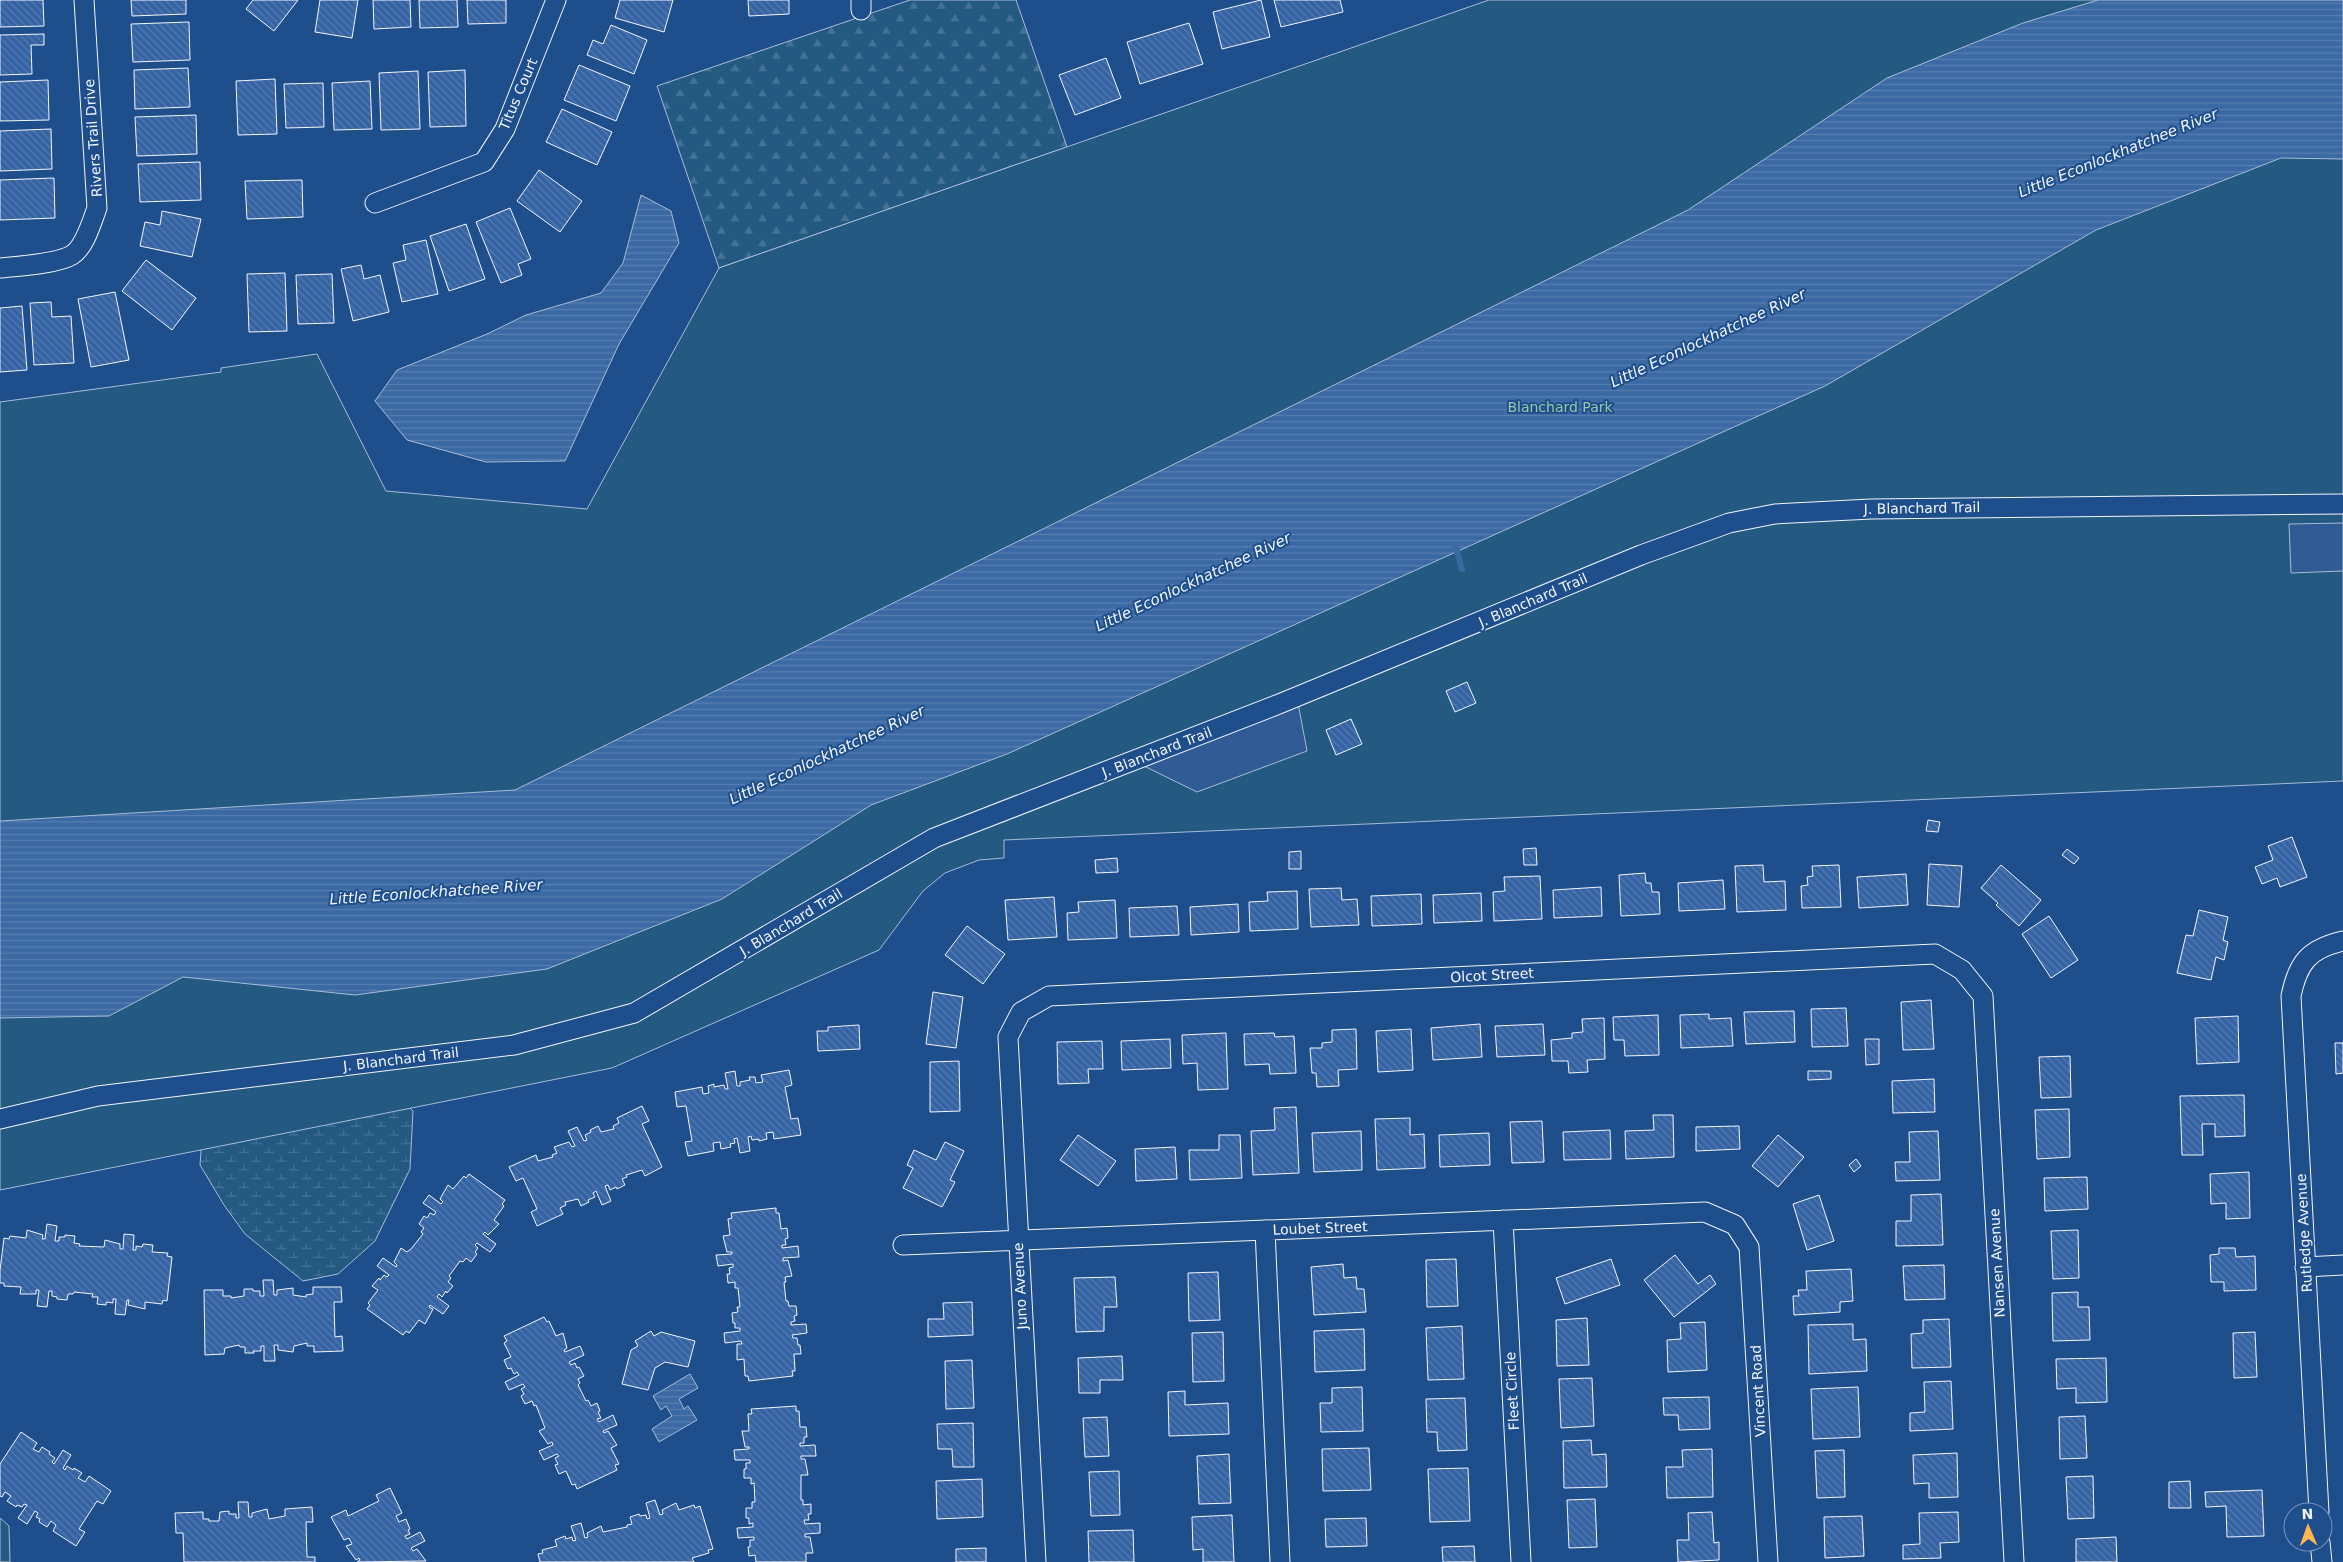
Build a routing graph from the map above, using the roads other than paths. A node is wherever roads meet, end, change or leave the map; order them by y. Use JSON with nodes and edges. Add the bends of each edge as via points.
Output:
{"nodes":[{"id":1,"x":84,"y":0,"type":"edge"},
{"id":2,"x":556,"y":0,"type":"edge"},
{"id":3,"x":376,"y":203,"type":"dead end"},
{"id":4,"x":0,"y":268,"type":"edge"},
{"id":5,"x":2343,"y":504,"type":"edge"},
{"id":6,"x":2343,"y":941,"type":"edge"},
{"id":7,"x":1962,"y":970,"type":"joint"},
{"id":8,"x":1021,"y":1012,"type":"joint"},
{"id":9,"x":0,"y":1119,"type":"edge"},
{"id":10,"x":1503,"y":1220,"type":"junction"},
{"id":11,"x":1735,"y":1225,"type":"joint"},
{"id":12,"x":1265,"y":1230,"type":"junction"},
{"id":13,"x":1018,"y":1241,"type":"junction"},
{"id":14,"x":903,"y":1246,"type":"dead end"},
{"id":15,"x":2343,"y":1265,"type":"edge"},
{"id":16,"x":2306,"y":1267,"type":"junction"},
{"id":17,"x":2318,"y":1502,"type":"edge"},
{"id":18,"x":1036,"y":1562,"type":"edge"},
{"id":19,"x":1280,"y":1562,"type":"edge"},
{"id":20,"x":1521,"y":1562,"type":"edge"},
{"id":21,"x":1768,"y":1562,"type":"edge"},
{"id":22,"x":2014,"y":1562,"type":"edge"}],
"edges":[{"from":1,"to":4,"type":"street","name":"Rivers Trail Drive","via":[[97,208],[87,237],[73,255]]},
{"from":2,"to":3,"type":"street","name":"Titus Court","via":[[505,129],[484,162]]},
{"from":5,"to":9,"type":"street","name":"J. Blanchard Trail","via":[[1871,509],[1775,514],[1729,523],[1640,555],[1279,704],[934,838],[634,1013],[514,1046],[98,1096]]},
{"from":6,"to":16,"type":"street","name":"Rutledge Avenue","via":[[2324,946],[2307,958],[2296,973],[2292,996]]},
{"from":7,"to":8,"type":"street","name":"Olcot Street","via":[[1936,954],[1049,996]]},
{"from":7,"to":22,"type":"street","name":"Nansen Avenue","via":[[1983,996]]},
{"from":8,"to":13,"type":"street","name":"Juno Avenue","via":[[1008,1037]]},
{"from":10,"to":11,"type":"street","name":"Loubet Street","via":[[1705,1212]]},
{"from":10,"to":12,"type":"street","name":"Loubet Street"},
{"from":10,"to":20,"type":"street","name":"Fleet Circle"},
{"from":11,"to":21,"type":"street","name":"Vincent Road","via":[[1749,1247]]},
{"from":12,"to":13,"type":"street","name":"Loubet Street"},
{"from":12,"to":19,"type":"street"},
{"from":13,"to":14,"type":"street","name":"Loubet Street"},
{"from":13,"to":18,"type":"street","name":"Juno Avenue"},
{"from":15,"to":16,"type":"street"},
{"from":16,"to":17,"type":"street","name":"Rutledge Avenue"}]}
